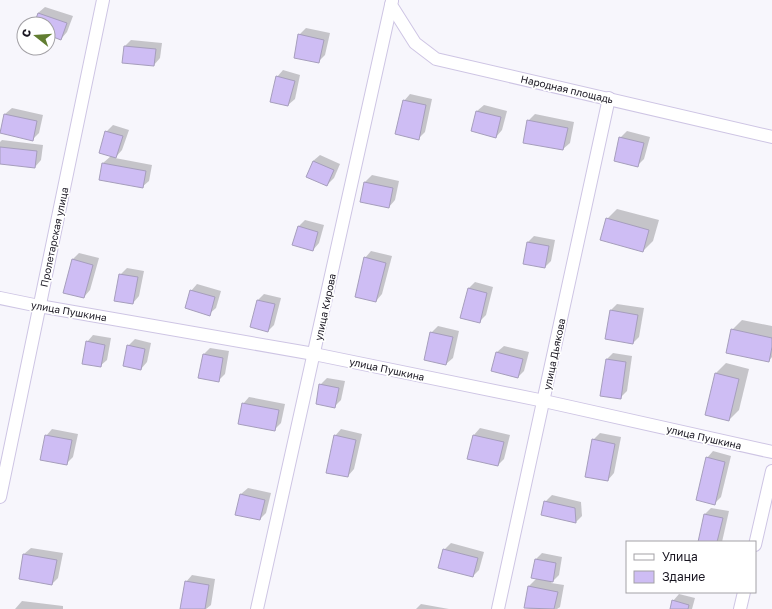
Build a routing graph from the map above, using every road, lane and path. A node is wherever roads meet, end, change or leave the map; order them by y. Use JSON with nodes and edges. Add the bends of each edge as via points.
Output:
{"nodes":[{"id":1,"x":103,"y":0,"type":"edge"},
{"id":2,"x":392,"y":3,"type":"edge"},
{"id":3,"x":609,"y":98,"type":"junction"},
{"id":4,"x":772,"y":137,"type":"edge"},
{"id":5,"x":0,"y":298,"type":"edge"},
{"id":6,"x":40,"y":306,"type":"junction"},
{"id":7,"x":314,"y":354,"type":"junction"},
{"id":8,"x":544,"y":401,"type":"junction"},
{"id":9,"x":772,"y":452,"type":"edge"},
{"id":10,"x":772,"y":471,"type":"edge"},
{"id":11,"x":0,"y":497,"type":"edge"},
{"id":12,"x":756,"y":541,"type":"edge"},
{"id":13,"x":744,"y":593,"type":"edge"},
{"id":14,"x":257,"y":609,"type":"edge"},
{"id":15,"x":498,"y":609,"type":"edge"},
{"id":16,"x":740,"y":609,"type":"edge"}],
"edges":[{"from":1,"to":6,"type":"street","name":"Пролетарская улица"},
{"from":2,"to":3,"type":"street","name":"Народная площадь","via":[[415,43],[436,59]]},
{"from":2,"to":7,"type":"street","name":"улица Кирова"},
{"from":3,"to":4,"type":"street","name":"Народная площадь"},
{"from":3,"to":8,"type":"street","name":"улица Дьякова"},
{"from":5,"to":6,"type":"street","name":"улица Пушкина"},
{"from":6,"to":7,"type":"street","name":"улица Пушкина"},
{"from":6,"to":11,"type":"street","name":"Пролетарская улица"},
{"from":7,"to":8,"type":"street","name":"улица Пушкина"},
{"from":7,"to":14,"type":"street","name":"улица Кирова"},
{"from":8,"to":9,"type":"street","name":"улица Пушкина"},
{"from":8,"to":15,"type":"street","name":"улица Дьякова"},
{"from":10,"to":12,"type":"street"},
{"from":13,"to":16,"type":"street"}]}
